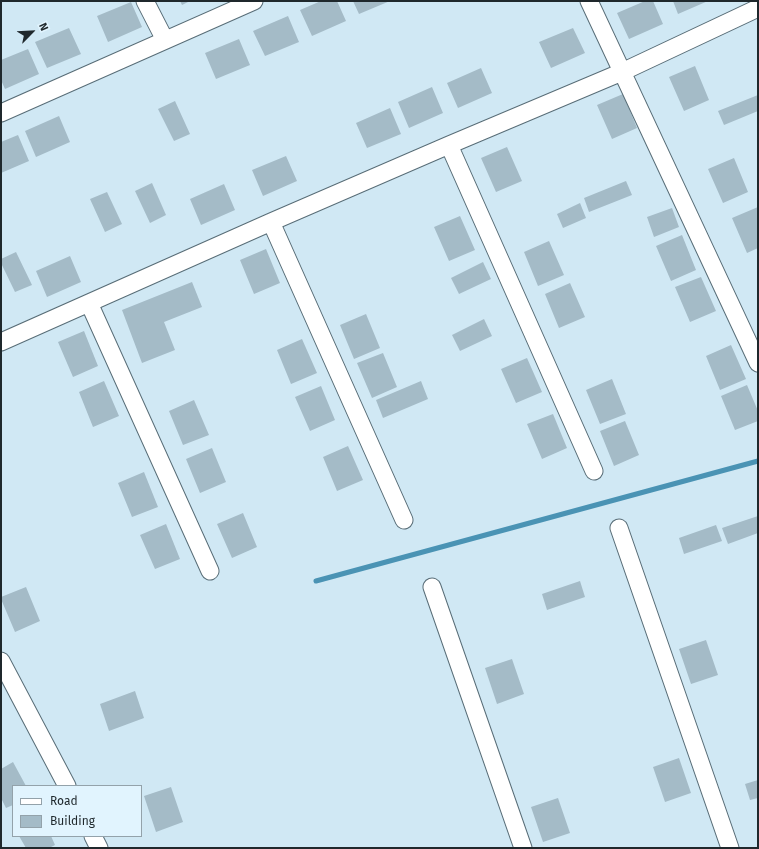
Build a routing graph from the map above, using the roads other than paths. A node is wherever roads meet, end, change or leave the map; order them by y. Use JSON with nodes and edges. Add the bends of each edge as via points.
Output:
{"nodes":[{"id":1,"x":145,"y":1,"type":"edge"},
{"id":2,"x":254,"y":1,"type":"edge"},
{"id":3,"x":589,"y":1,"type":"edge"},
{"id":4,"x":758,"y":8,"type":"edge"},
{"id":5,"x":165,"y":40,"type":"junction"},
{"id":6,"x":622,"y":72,"type":"junction"},
{"id":7,"x":1,"y":113,"type":"edge"},
{"id":8,"x":449,"y":145,"type":"junction"},
{"id":9,"x":271,"y":222,"type":"junction"},
{"id":10,"x":89,"y":303,"type":"junction"},
{"id":11,"x":1,"y":342,"type":"edge"},
{"id":12,"x":758,"y":363,"type":"edge"},
{"id":13,"x":594,"y":471,"type":"dead end"},
{"id":14,"x":404,"y":520,"type":"dead end"},
{"id":15,"x":619,"y":528,"type":"dead end"},
{"id":16,"x":210,"y":571,"type":"dead end"},
{"id":17,"x":432,"y":587,"type":"dead end"},
{"id":18,"x":1,"y":661,"type":"edge"},
{"id":19,"x":66,"y":785,"type":"edge"},
{"id":20,"x":94,"y":837,"type":"edge"},
{"id":21,"x":99,"y":848,"type":"edge"},
{"id":22,"x":523,"y":848,"type":"edge"},
{"id":23,"x":730,"y":848,"type":"edge"}],
"edges":[{"from":1,"to":5,"type":"street"},
{"from":2,"to":5,"type":"street"},
{"from":3,"to":6,"type":"street"},
{"from":4,"to":6,"type":"street"},
{"from":5,"to":7,"type":"street"},
{"from":6,"to":8,"type":"street"},
{"from":6,"to":12,"type":"street"},
{"from":8,"to":9,"type":"street"},
{"from":8,"to":13,"type":"street"},
{"from":9,"to":10,"type":"street"},
{"from":9,"to":14,"type":"street"},
{"from":10,"to":11,"type":"street"},
{"from":10,"to":16,"type":"street"},
{"from":15,"to":23,"type":"street"},
{"from":17,"to":22,"type":"street"},
{"from":18,"to":19,"type":"street"},
{"from":20,"to":21,"type":"street"}]}
